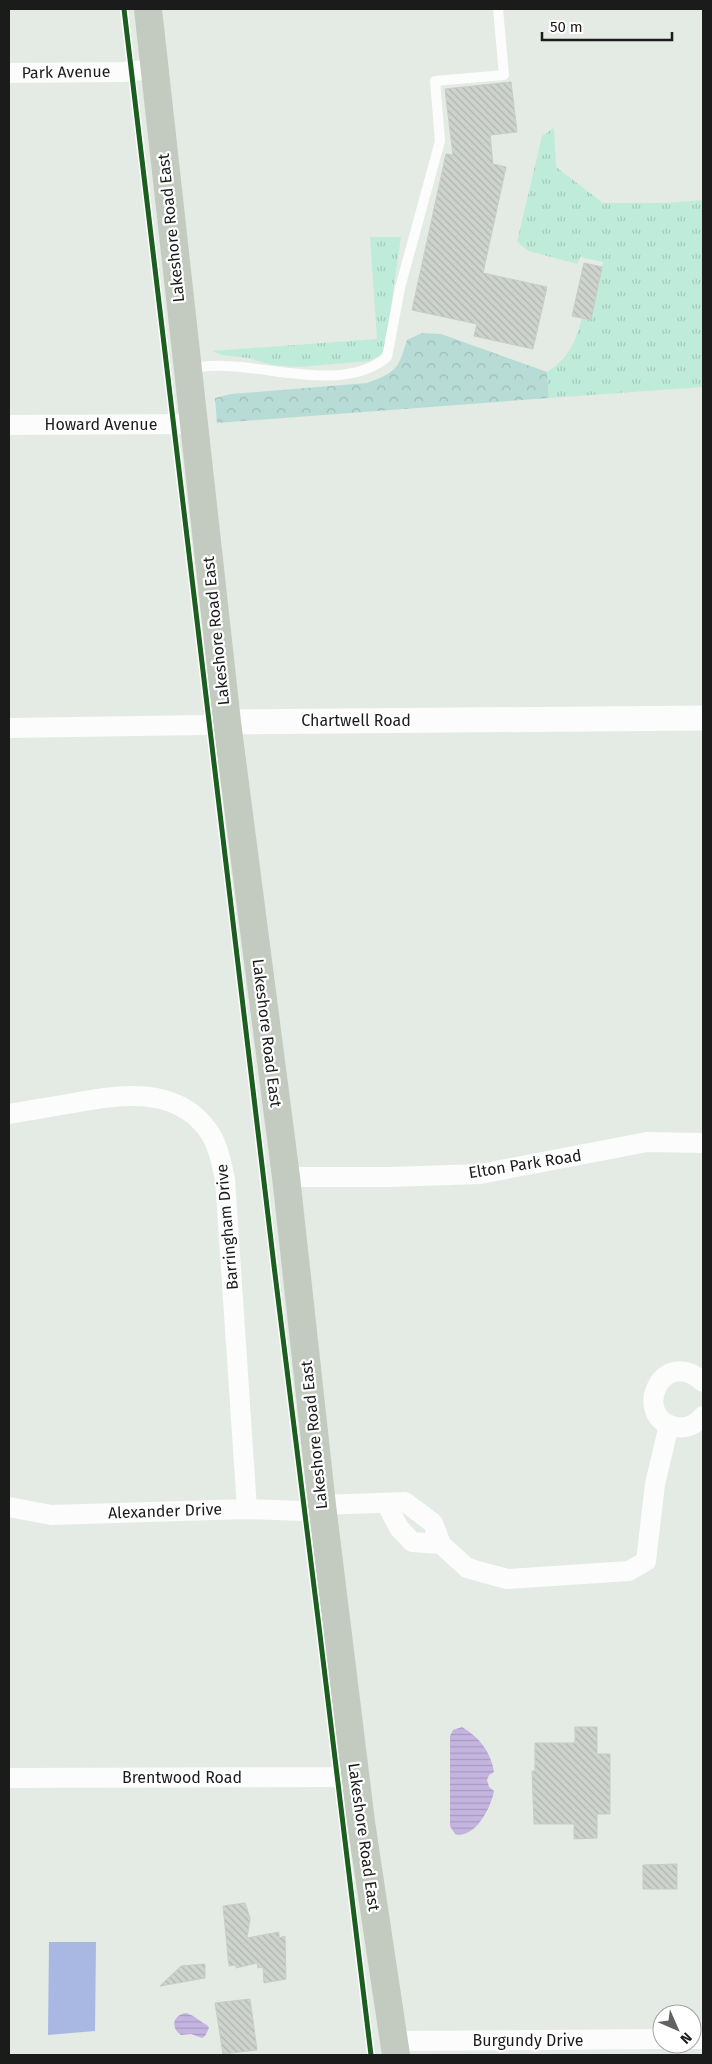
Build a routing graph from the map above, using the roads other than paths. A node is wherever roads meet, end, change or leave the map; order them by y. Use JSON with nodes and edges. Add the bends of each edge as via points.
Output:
{"nodes":[{"id":1,"x":148,"y":9,"type":"edge"},
{"id":2,"x":498,"y":9,"type":"edge"},
{"id":3,"x":154,"y":69,"type":"junction"},
{"id":4,"x":9,"y":73,"type":"edge"},
{"id":5,"x":186,"y":368,"type":"junction"},
{"id":6,"x":193,"y":424,"type":"junction"},
{"id":7,"x":9,"y":425,"type":"edge"},
{"id":8,"x":703,"y":718,"type":"edge"},
{"id":9,"x":226,"y":722,"type":"junction"},
{"id":10,"x":9,"y":728,"type":"edge"},
{"id":11,"x":9,"y":1114,"type":"edge"},
{"id":12,"x":703,"y":1143,"type":"edge"},
{"id":13,"x":286,"y":1178,"type":"junction"},
{"id":14,"x":703,"y":1382,"type":"edge"},
{"id":15,"x":703,"y":1416,"type":"edge"},
{"id":16,"x":669,"y":1425,"type":"junction"},
{"id":17,"x":386,"y":1503,"type":"junction"},
{"id":18,"x":322,"y":1505,"type":"junction"},
{"id":19,"x":9,"y":1507,"type":"edge"},
{"id":20,"x":247,"y":1509,"type":"junction"},
{"id":21,"x":441,"y":1544,"type":"junction"},
{"id":22,"x":355,"y":1773,"type":"junction"},
{"id":23,"x":9,"y":1778,"type":"edge"},
{"id":24,"x":652,"y":2039,"type":"edge"},
{"id":25,"x":395,"y":2048,"type":"edge"}],
"edges":[{"from":1,"to":3,"type":"main road","name":"Lakeshore Road East"},
{"from":2,"to":5,"type":"lane","via":[[504,75],[435,81],[440,141],[400,288],[387,357],[368,369],[347,374],[308,375],[224,366]]},
{"from":3,"to":4,"type":"street","name":"Park Avenue"},
{"from":3,"to":5,"type":"main road","name":"Lakeshore Road East"},
{"from":5,"to":6,"type":"main road","name":"Lakeshore Road East"},
{"from":6,"to":7,"type":"street","name":"Howard Avenue"},
{"from":6,"to":9,"type":"main road","name":"Lakeshore Road East"},
{"from":8,"to":9,"type":"street","name":"Chartwell Road"},
{"from":9,"to":10,"type":"street","name":"Chartwell Road","via":[[208,725]]},
{"from":9,"to":13,"type":"main road","name":"Lakeshore Road East"},
{"from":11,"to":20,"type":"street","name":"Barringham Drive","via":[[118,1095],[140,1095],[184,1108],[208,1130],[219,1153],[225,1179]]},
{"from":12,"to":13,"type":"street","name":"Elton Park Road","via":[[647,1142],[480,1174]]},
{"from":13,"to":18,"type":"main road","name":"Lakeshore Road East"},
{"from":14,"to":16,"type":"street","via":[[688,1372],[679,1371],[662,1378],[656,1386],[653,1404],[661,1420]]},
{"from":15,"to":16,"type":"street","via":[[687,1427]]},
{"from":16,"to":21,"type":"street","via":[[655,1484],[646,1561],[629,1571],[507,1579],[466,1568]]},
{"from":17,"to":18,"type":"street","name":"Alexander Drive"},
{"from":17,"to":21,"type":"street","name":"Alexander Drive","via":[[404,1502],[433,1523]]},
{"from":17,"to":21,"type":"street","via":[[398,1528],[412,1542]]},
{"from":18,"to":20,"type":"street","name":"Alexander Drive","via":[[304,1511]]},
{"from":18,"to":22,"type":"main road","name":"Lakeshore Road East"},
{"from":19,"to":20,"type":"street","name":"Alexander Drive","via":[[51,1514]]},
{"from":22,"to":23,"type":"street","name":"Brentwood Road","via":[[339,1777]]},
{"from":22,"to":25,"type":"main road","name":"Lakeshore Road East"},
{"from":24,"to":25,"type":"street","name":"Burgundy Drive"}]}
